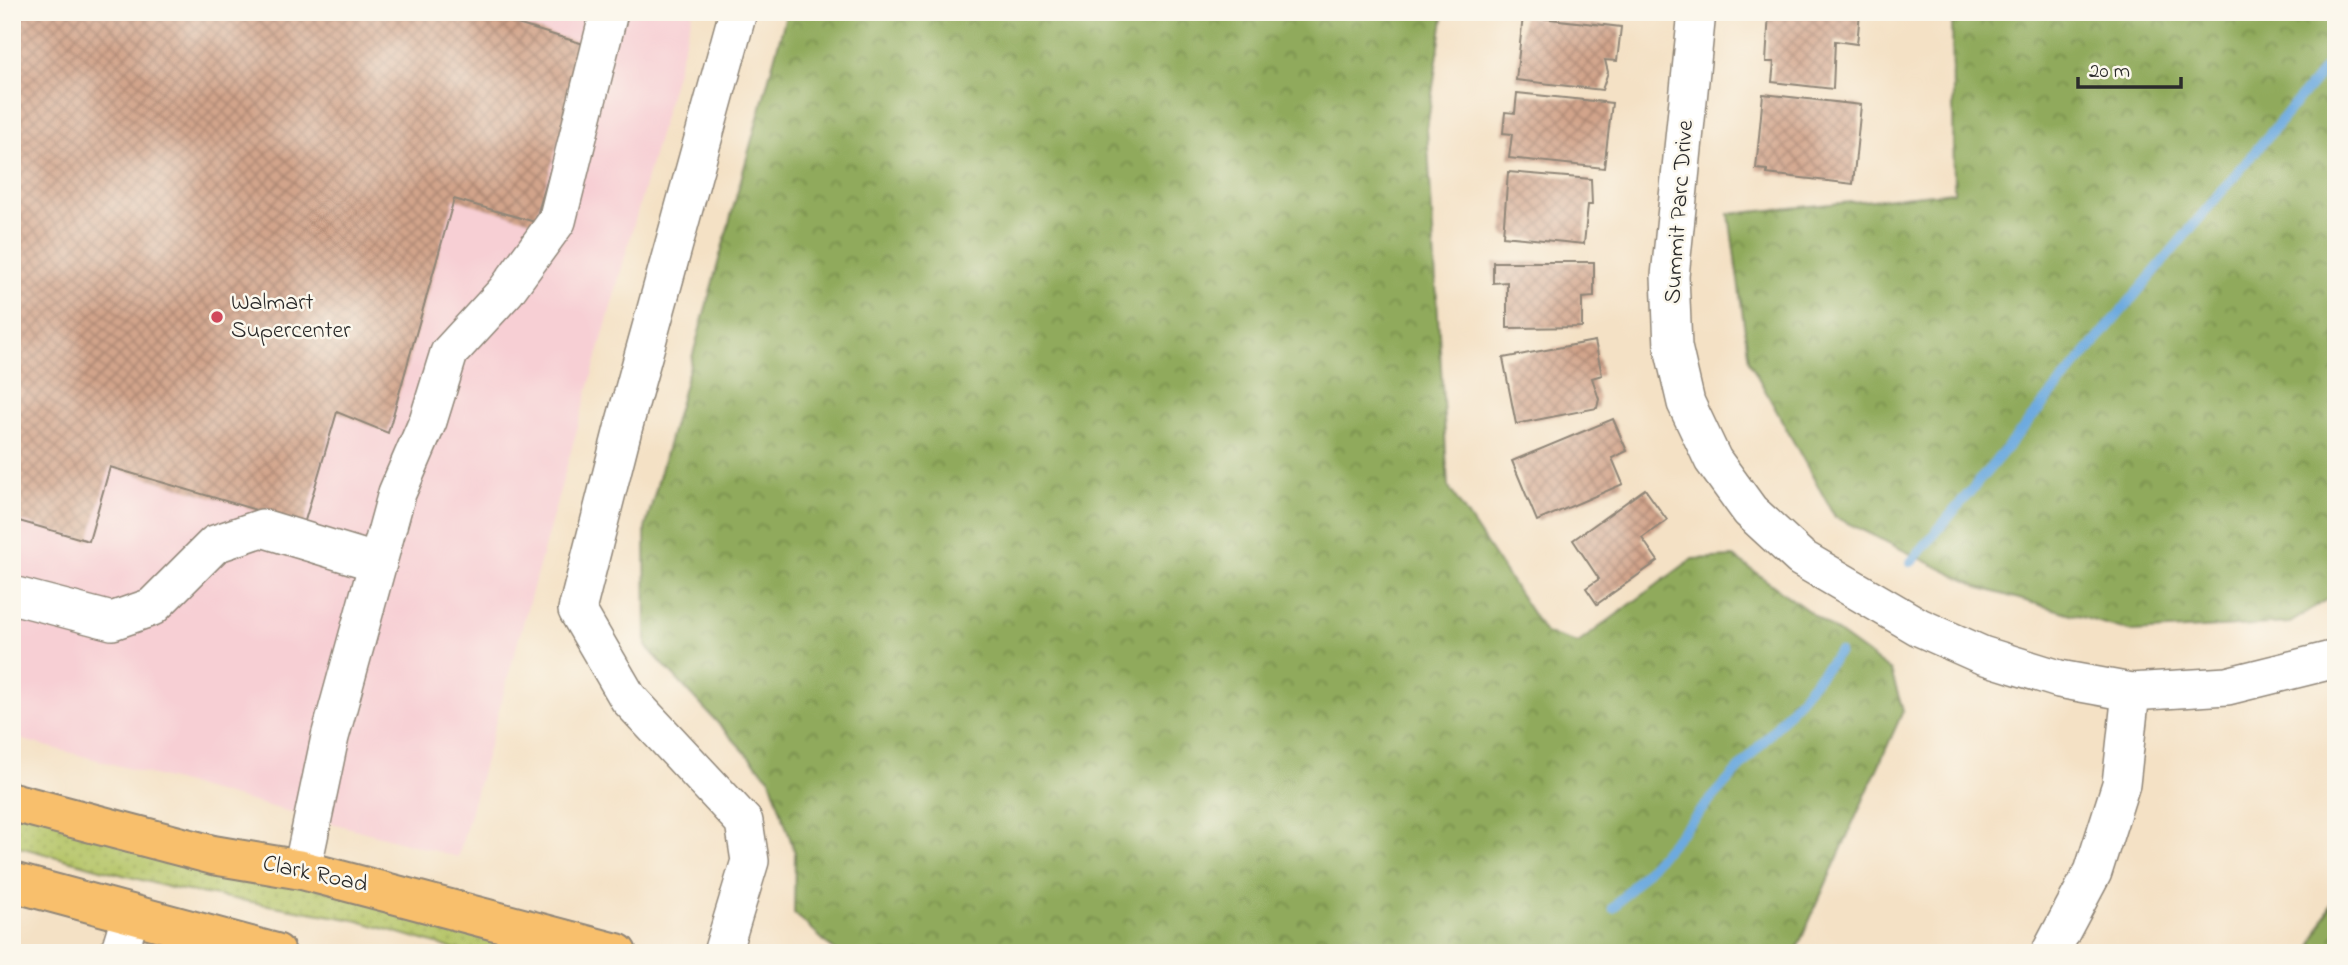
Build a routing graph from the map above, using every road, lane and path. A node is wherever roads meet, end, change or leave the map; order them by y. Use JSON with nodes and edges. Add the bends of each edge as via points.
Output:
{"nodes":[{"id":1,"x":609,"y":12,"type":"edge"},
{"id":2,"x":738,"y":12,"type":"edge"},
{"id":3,"x":1698,"y":12,"type":"edge"},
{"id":4,"x":378,"y":563,"type":"junction"},
{"id":5,"x":12,"y":595,"type":"edge"},
{"id":6,"x":2336,"y":659,"type":"edge"},
{"id":7,"x":2131,"y":692,"type":"junction"},
{"id":8,"x":12,"y":802,"type":"edge"},
{"id":9,"x":302,"y":870,"type":"junction"},
{"id":10,"x":12,"y":881,"type":"edge"},
{"id":11,"x":131,"y":914,"type":"junction"},
{"id":12,"x":119,"y":953,"type":"edge"},
{"id":13,"x":276,"y":953,"type":"edge"},
{"id":14,"x":617,"y":953,"type":"edge"},
{"id":15,"x":722,"y":953,"type":"edge"},
{"id":16,"x":2050,"y":953,"type":"edge"}],
"edges":[{"from":1,"to":4,"type":"street","via":[[557,221],[506,291],[449,353],[428,421],[397,493]]},
{"from":2,"to":15,"type":"street","via":[[577,610],[628,698],[744,822],[750,861]]},
{"from":3,"to":7,"type":"street","name":"Summit Parc Drive","via":[[1670,276],[1673,347],[1686,402],[1713,460],[1750,512],[1801,558],[1919,627],[1982,655],[2059,679]]},
{"from":4,"to":5,"type":"street","via":[[262,528],[215,544],[152,607],[112,621]]},
{"from":4,"to":9,"type":"street","via":[[330,737]]},
{"from":6,"to":7,"type":"street","name":"Summit Parc Drive","via":[[2227,686]]},
{"from":7,"to":16,"type":"street","via":[[2117,797],[2093,872]]},
{"from":8,"to":9,"type":"main road","name":"Clark Road","via":[[213,855]]},
{"from":9,"to":14,"type":"main road","name":"Clark Road"},
{"from":10,"to":11,"type":"main road"},
{"from":11,"to":12,"type":"street"},
{"from":11,"to":13,"type":"main road"}]}
